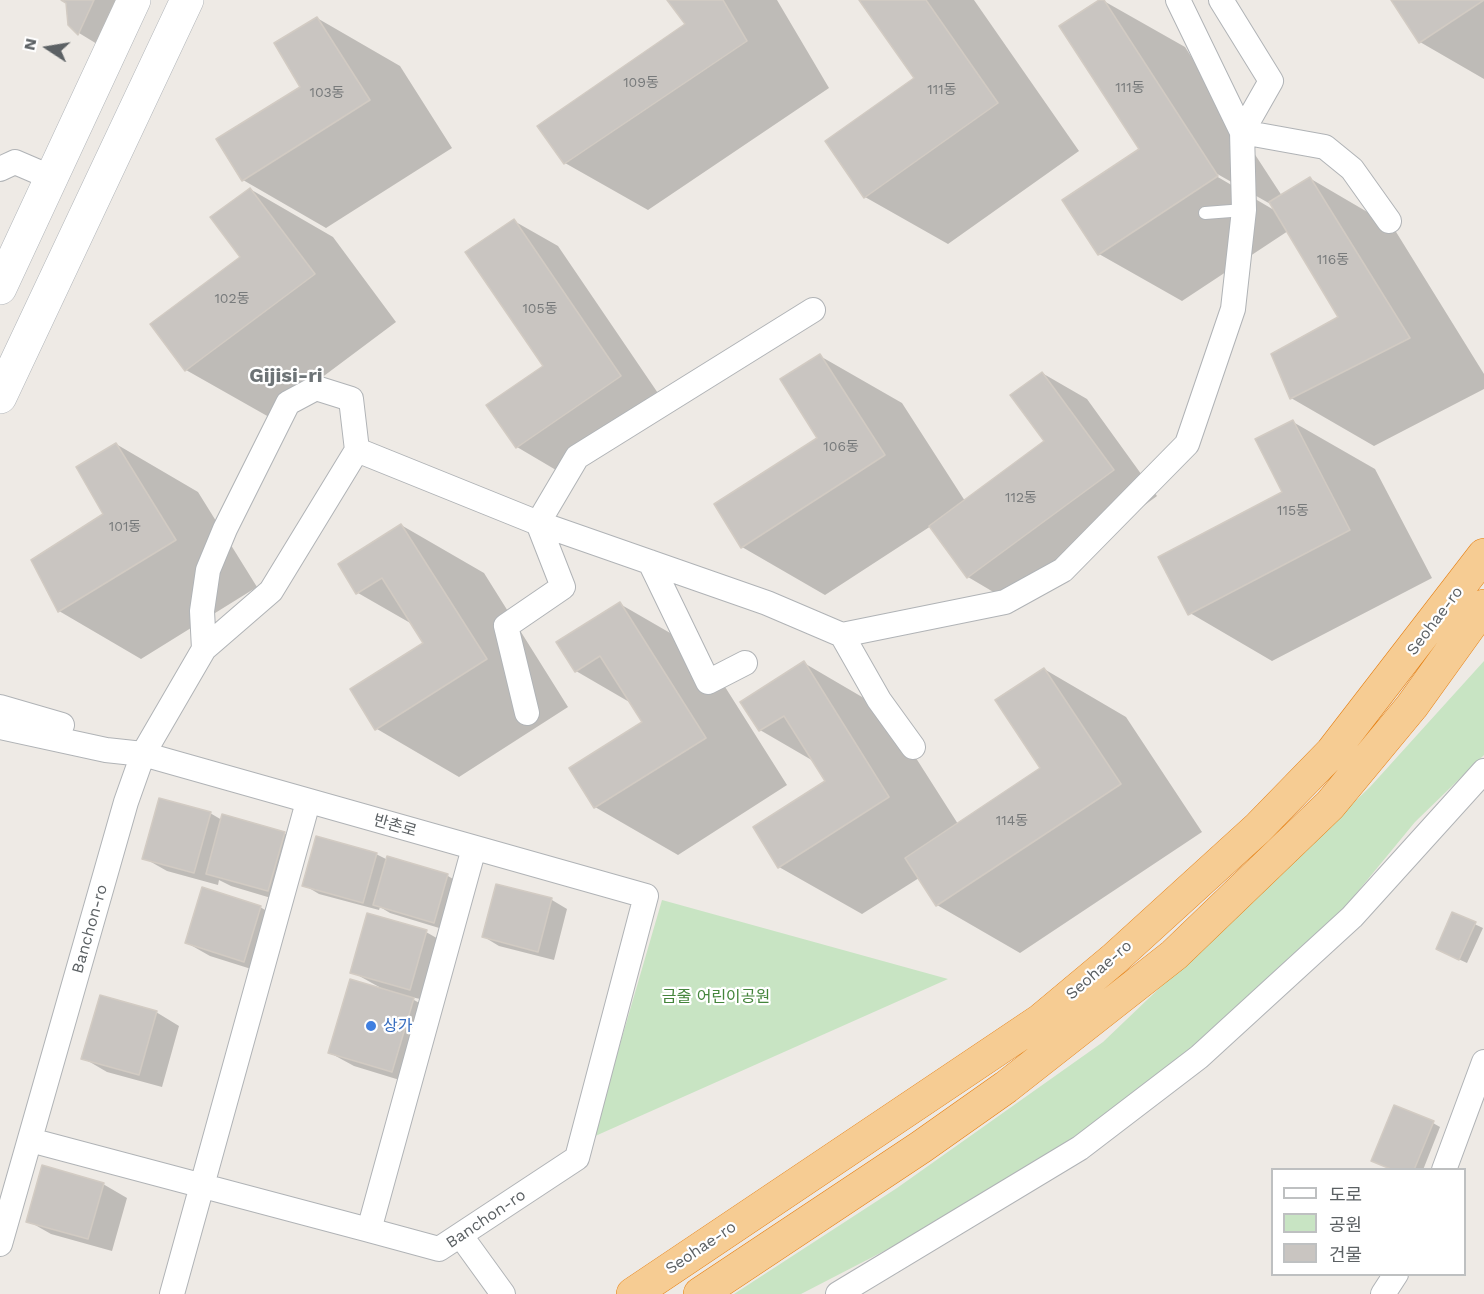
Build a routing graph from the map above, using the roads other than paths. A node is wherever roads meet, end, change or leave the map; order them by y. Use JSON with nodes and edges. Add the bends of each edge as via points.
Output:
{"nodes":[{"id":1,"x":134,"y":0,"type":"edge"},
{"id":2,"x":188,"y":0,"type":"edge"},
{"id":3,"x":1178,"y":0,"type":"edge"},
{"id":4,"x":1221,"y":0,"type":"edge"},
{"id":5,"x":1242,"y":132,"type":"junction"},
{"id":6,"x":0,"y":169,"type":"edge"},
{"id":7,"x":50,"y":177,"type":"junction"},
{"id":8,"x":1244,"y":210,"type":"junction"},
{"id":9,"x":1205,"y":213,"type":"dead end"},
{"id":10,"x":1389,"y":221,"type":"dead end"},
{"id":11,"x":0,"y":288,"type":"edge"},
{"id":12,"x":813,"y":310,"type":"dead end"},
{"id":13,"x":0,"y":397,"type":"edge"},
{"id":14,"x":357,"y":450,"type":"junction"},
{"id":15,"x":538,"y":523,"type":"junction"},
{"id":16,"x":1484,"y":543,"type":"edge"},
{"id":17,"x":1484,"y":555,"type":"edge"},
{"id":18,"x":650,"y":562,"type":"junction"},
{"id":19,"x":1452,"y":599,"type":"junction"},
{"id":20,"x":1484,"y":606,"type":"edge"},
{"id":21,"x":842,"y":635,"type":"junction"},
{"id":22,"x":204,"y":649,"type":"junction"},
{"id":23,"x":746,"y":663,"type":"dead end"},
{"id":24,"x":0,"y":707,"type":"edge"},
{"id":25,"x":527,"y":713,"type":"dead end"},
{"id":26,"x":0,"y":727,"type":"edge"},
{"id":27,"x":913,"y":747,"type":"dead end"},
{"id":28,"x":143,"y":754,"type":"junction"},
{"id":29,"x":1484,"y":771,"type":"edge"},
{"id":30,"x":308,"y":802,"type":"junction"},
{"id":31,"x":474,"y":848,"type":"junction"},
{"id":32,"x":646,"y":896,"type":"joint"},
{"id":33,"x":1484,"y":1065,"type":"edge"},
{"id":34,"x":30,"y":1140,"type":"junction"},
{"id":35,"x":1445,"y":1168,"type":"edge"},
{"id":36,"x":202,"y":1186,"type":"junction"},
{"id":37,"x":369,"y":1230,"type":"junction"},
{"id":38,"x":461,"y":1236,"type":"junction"},
{"id":39,"x":0,"y":1244,"type":"edge"},
{"id":40,"x":1395,"y":1276,"type":"edge"},
{"id":41,"x":172,"y":1294,"type":"edge"},
{"id":42,"x":503,"y":1294,"type":"edge"},
{"id":43,"x":633,"y":1294,"type":"edge"},
{"id":44,"x":700,"y":1294,"type":"edge"},
{"id":45,"x":838,"y":1294,"type":"edge"},
{"id":46,"x":1383,"y":1294,"type":"edge"}],
"edges":[{"from":1,"to":7,"type":"street"},
{"from":2,"to":13,"type":"street"},
{"from":3,"to":5,"type":"street"},
{"from":4,"to":5,"type":"street","via":[[1271,81]]},
{"from":5,"to":8,"type":"street"},
{"from":5,"to":10,"type":"street","via":[[1325,147],[1352,169]]},
{"from":6,"to":7,"type":"street","via":[[15,162]]},
{"from":7,"to":11,"type":"street"},
{"from":8,"to":9,"type":"lane"},
{"from":8,"to":21,"type":"street","via":[[1233,309],[1186,444],[1063,570],[1005,602]]},
{"from":12,"to":15,"type":"street","via":[[577,457]]},
{"from":14,"to":15,"type":"street"},
{"from":14,"to":22,"type":"street","via":[[271,591]]},
{"from":14,"to":22,"type":"street","via":[[351,399],[316,388],[288,403],[208,570],[202,611]]},
{"from":15,"to":18,"type":"street"},
{"from":15,"to":25,"type":"street","via":[[563,588],[506,626]]},
{"from":16,"to":19,"type":"highway"},
{"from":17,"to":19,"type":"highway","name":"Seohae-ro"},
{"from":18,"to":21,"type":"street","via":[[767,603]]},
{"from":18,"to":23,"type":"street","via":[[708,682]]},
{"from":19,"to":43,"type":"highway","name":"Seohae-ro","via":[[1332,752],[1258,828],[1114,959],[1041,1020]]},
{"from":20,"to":44,"type":"highway","name":"Seohae-ro","via":[[1412,706],[1330,805],[1174,955],[1006,1087]]},
{"from":21,"to":27,"type":"street","via":[[879,700]]},
{"from":22,"to":28,"type":"street","name":"Banchon-ro"},
{"from":24,"to":28,"type":"street","via":[[110,739]]},
{"from":26,"to":28,"type":"street"},
{"from":28,"to":30,"type":"street","name":"반촌로"},
{"from":28,"to":34,"type":"street","name":"Banchon-ro"},
{"from":29,"to":45,"type":"street","via":[[1352,917],[1199,1057],[1080,1148]]},
{"from":30,"to":31,"type":"street","name":"반촌로"},
{"from":30,"to":36,"type":"street"},
{"from":31,"to":32,"type":"street","name":"반촌로"},
{"from":31,"to":37,"type":"street"},
{"from":32,"to":38,"type":"street","name":"Banchon-ro","via":[[576,1158]]},
{"from":33,"to":35,"type":"street"},
{"from":34,"to":36,"type":"street"},
{"from":34,"to":39,"type":"street","name":"Banchon-ro"},
{"from":36,"to":37,"type":"street"},
{"from":36,"to":41,"type":"street"},
{"from":37,"to":38,"type":"street","name":"Banchon-ro","via":[[440,1249]]},
{"from":38,"to":42,"type":"street"},
{"from":40,"to":46,"type":"street"}]}
